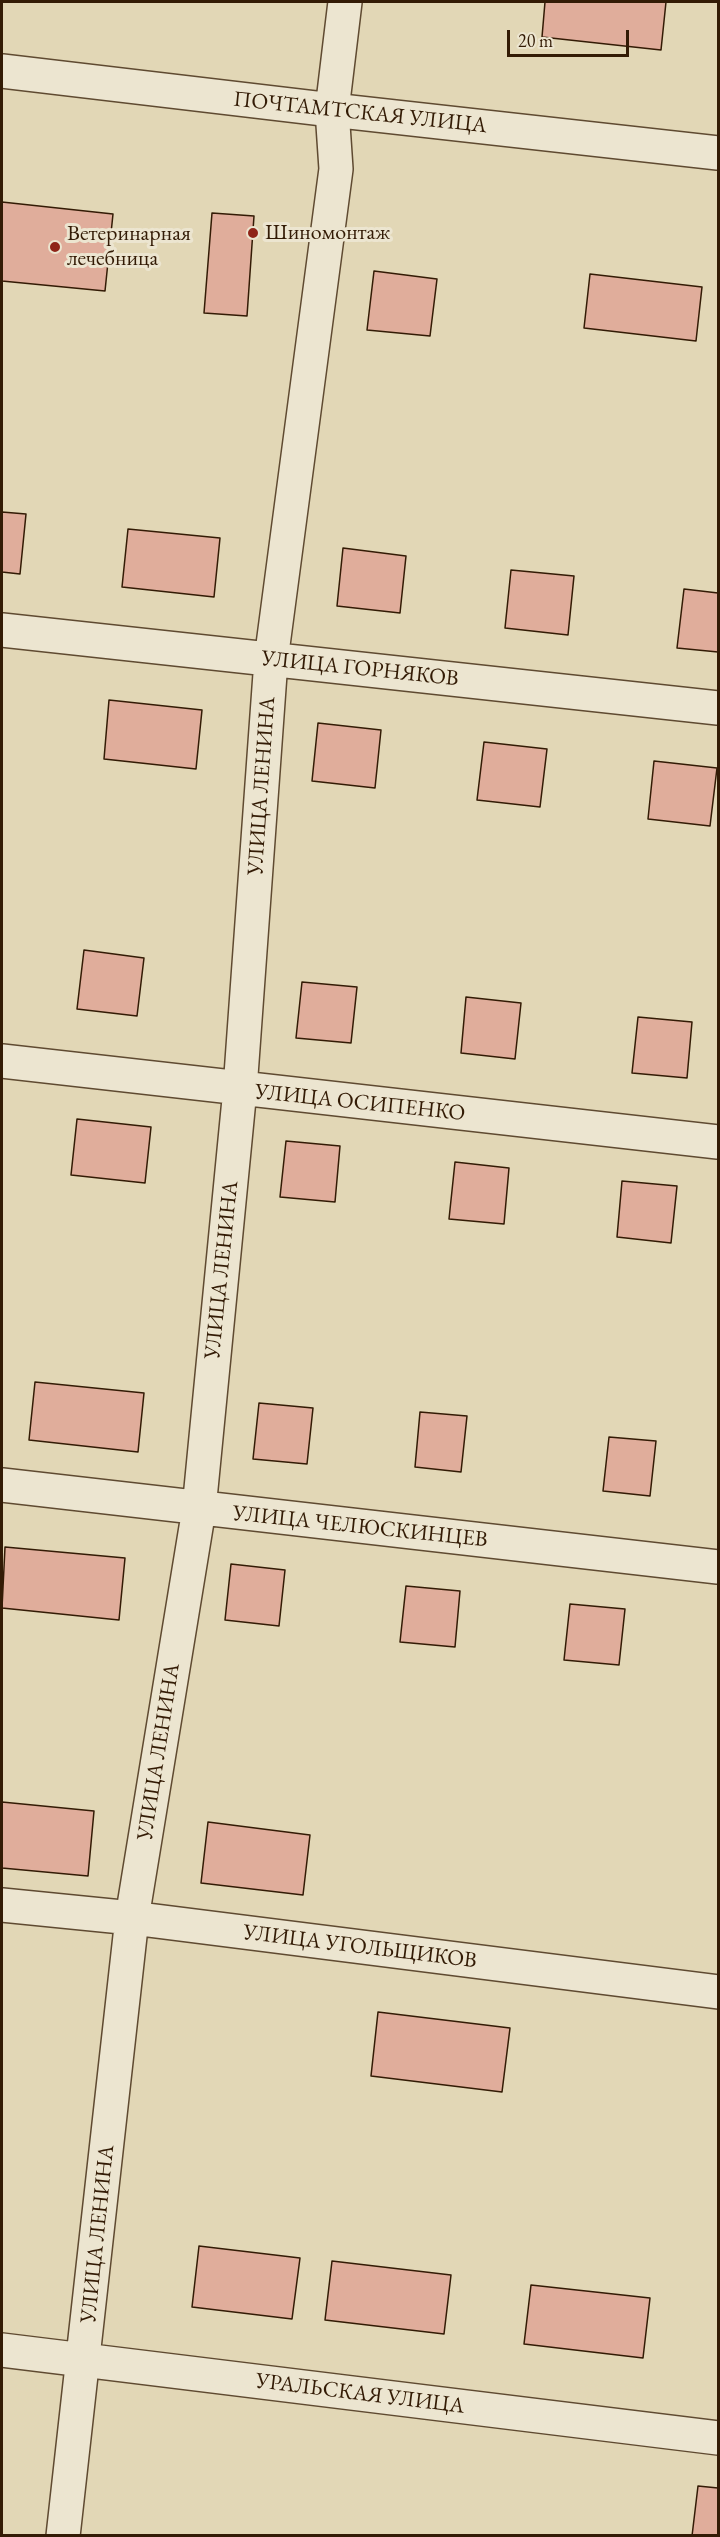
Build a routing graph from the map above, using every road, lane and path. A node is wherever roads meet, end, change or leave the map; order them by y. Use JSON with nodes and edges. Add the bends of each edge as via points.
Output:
{"nodes":[{"id":1,"x":345,"y":2,"type":"edge"},
{"id":2,"x":2,"y":71,"type":"edge"},
{"id":3,"x":332,"y":110,"type":"junction"},
{"id":4,"x":718,"y":153,"type":"edge"},
{"id":5,"x":2,"y":630,"type":"edge"},
{"id":6,"x":271,"y":660,"type":"junction"},
{"id":7,"x":718,"y":708,"type":"edge"},
{"id":8,"x":2,"y":1061,"type":"edge"},
{"id":9,"x":240,"y":1089,"type":"junction"},
{"id":10,"x":718,"y":1142,"type":"edge"},
{"id":11,"x":2,"y":1485,"type":"edge"},
{"id":12,"x":199,"y":1509,"type":"junction"},
{"id":13,"x":718,"y":1567,"type":"edge"},
{"id":14,"x":2,"y":1905,"type":"edge"},
{"id":15,"x":132,"y":1918,"type":"junction"},
{"id":16,"x":718,"y":1992,"type":"edge"},
{"id":17,"x":2,"y":2350,"type":"edge"},
{"id":18,"x":84,"y":2360,"type":"junction"},
{"id":19,"x":718,"y":2438,"type":"edge"},
{"id":20,"x":63,"y":2535,"type":"edge"}],
"edges":[{"from":1,"to":3,"type":"street","name":"УЛИЦА ЛЕНИНА"},
{"from":2,"to":3,"type":"street","name":"ПОЧТАМТСКАЯ УЛИЦА"},
{"from":3,"to":4,"type":"street","name":"ПОЧТАМТСКАЯ УЛИЦА"},
{"from":3,"to":6,"type":"street","name":"УЛИЦА ЛЕНИНА","via":[[336,169]]},
{"from":5,"to":6,"type":"street","name":"УЛИЦА ГОРНЯКОВ"},
{"from":6,"to":7,"type":"street","name":"УЛИЦА ГОРНЯКОВ"},
{"from":6,"to":9,"type":"street","name":"УЛИЦА ЛЕНИНА"},
{"from":8,"to":9,"type":"street","name":"УЛИЦА ОСИПЕНКО"},
{"from":9,"to":10,"type":"street","name":"УЛИЦА ОСИПЕНКО"},
{"from":9,"to":12,"type":"street","name":"УЛИЦА ЛЕНИНА"},
{"from":11,"to":12,"type":"street","name":"УЛИЦА ЧЕЛЮСКИНЦЕВ"},
{"from":12,"to":13,"type":"street","name":"УЛИЦА ЧЕЛЮСКИНЦЕВ"},
{"from":12,"to":15,"type":"street","name":"УЛИЦА ЛЕНИНА"},
{"from":14,"to":15,"type":"street","name":"УЛИЦА УГОЛЬЩИКОВ"},
{"from":15,"to":16,"type":"street","name":"УЛИЦА УГОЛЬЩИКОВ"},
{"from":15,"to":18,"type":"street","name":"УЛИЦА ЛЕНИНА"},
{"from":17,"to":18,"type":"street","name":"УРАЛЬСКАЯ УЛИЦА"},
{"from":18,"to":19,"type":"street","name":"УРАЛЬСКАЯ УЛИЦА"},
{"from":18,"to":20,"type":"street","name":"УЛИЦА ЛЕНИНА"}]}
